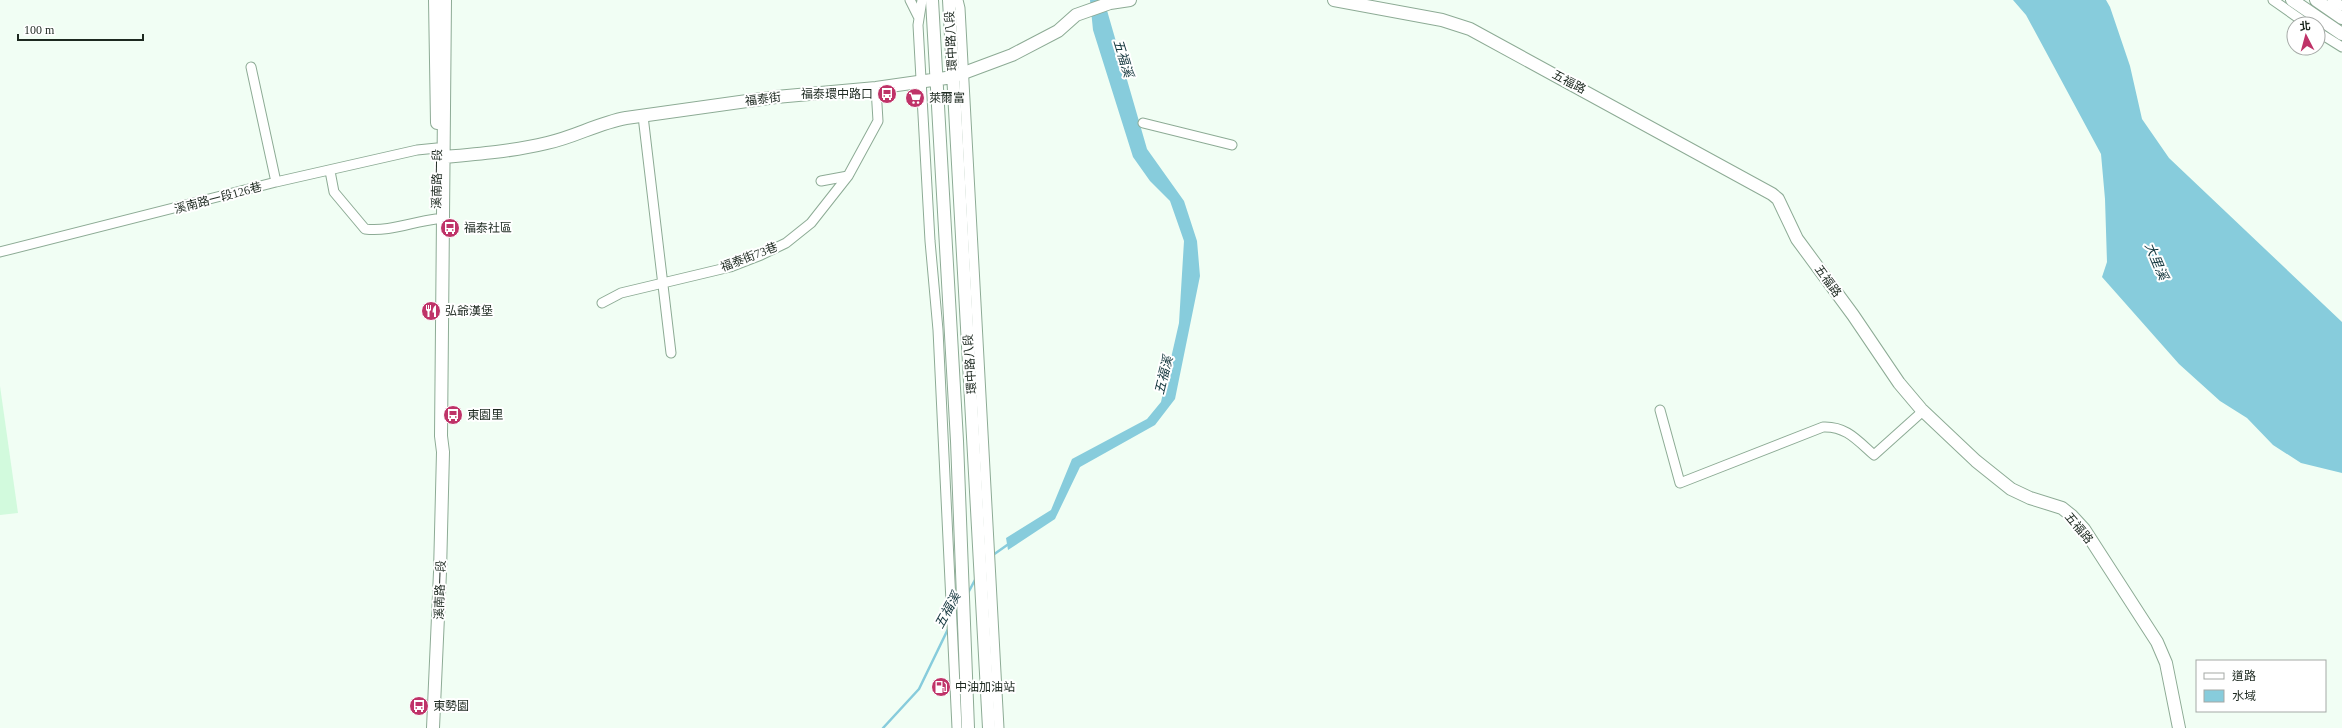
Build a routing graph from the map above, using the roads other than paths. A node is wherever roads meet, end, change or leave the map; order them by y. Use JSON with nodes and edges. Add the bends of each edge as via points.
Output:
{"nodes":[{"id":1,"x":435,"y":0,"type":"edge"},
{"id":2,"x":446,"y":0,"type":"edge"},
{"id":3,"x":910,"y":0,"type":"edge"},
{"id":4,"x":922,"y":0,"type":"edge"},
{"id":5,"x":932,"y":0,"type":"edge"},
{"id":6,"x":949,"y":0,"type":"edge"},
{"id":7,"x":1130,"y":0,"type":"edge"},
{"id":8,"x":1334,"y":0,"type":"edge"},
{"id":9,"x":2273,"y":0,"type":"edge"},
{"id":10,"x":2292,"y":0,"type":"edge"},
{"id":11,"x":2316,"y":0,"type":"edge"},
{"id":12,"x":2332,"y":0,"type":"edge"},
{"id":13,"x":960,"y":3,"type":"edge"},
{"id":14,"x":2342,"y":6,"type":"edge"},
{"id":15,"x":2296,"y":16,"type":"edge"},
{"id":16,"x":918,"y":18,"type":"junction"},
{"id":17,"x":2342,"y":18,"type":"edge"},
{"id":18,"x":2342,"y":34,"type":"edge"},
{"id":19,"x":2326,"y":37,"type":"edge"},
{"id":20,"x":2342,"y":47,"type":"edge"},
{"id":21,"x":251,"y":67,"type":"dead end"},
{"id":22,"x":958,"y":75,"type":"junction"},
{"id":23,"x":936,"y":80,"type":"junction"},
{"id":24,"x":922,"y":83,"type":"junction"},
{"id":25,"x":876,"y":88,"type":"junction"},
{"id":26,"x":643,"y":116,"type":"junction"},
{"id":27,"x":1143,"y":123,"type":"dead end"},
{"id":28,"x":1232,"y":145,"type":"dead end"},
{"id":29,"x":441,"y":152,"type":"junction"},
{"id":30,"x":330,"y":171,"type":"junction"},
{"id":31,"x":848,"y":176,"type":"junction"},
{"id":32,"x":821,"y":181,"type":"dead end"},
{"id":33,"x":276,"y":182,"type":"junction"},
{"id":34,"x":439,"y":215,"type":"junction"},
{"id":35,"x":0,"y":252,"type":"edge"},
{"id":36,"x":664,"y":284,"type":"junction"},
{"id":37,"x":602,"y":303,"type":"dead end"},
{"id":38,"x":671,"y":353,"type":"dead end"},
{"id":39,"x":1660,"y":410,"type":"dead end"},
{"id":40,"x":1923,"y":411,"type":"junction"},
{"id":41,"x":988,"y":597,"type":"junction"},
{"id":42,"x":957,"y":603,"type":"junction"},
{"id":43,"x":434,"y":728,"type":"edge"},
{"id":44,"x":958,"y":728,"type":"edge"},
{"id":45,"x":968,"y":728,"type":"edge"},
{"id":46,"x":989,"y":728,"type":"edge"},
{"id":47,"x":999,"y":728,"type":"edge"},
{"id":48,"x":2179,"y":728,"type":"edge"}],
"edges":[{"from":1,"to":29,"type":"street","name":"溪南路一段"},
{"from":2,"to":29,"type":"street","name":"溪南路一段"},
{"from":3,"to":16,"type":"street","name":"環中路八段"},
{"from":4,"to":16,"type":"street","name":"環中路八段"},
{"from":5,"to":23,"type":"street","name":"環中路八段"},
{"from":6,"to":22,"type":"street","name":"環中路八段"},
{"from":7,"to":22,"type":"street","name":"福泰街","via":[[1110,3],[1076,15],[1058,31],[1012,55]]},
{"from":8,"to":40,"type":"street","name":"五福路","via":[[1442,20],[1470,29],[1772,194],[1778,199],[1797,240],[1853,315],[1899,383]]},
{"from":9,"to":15,"type":"street"},
{"from":10,"to":18,"type":"street"},
{"from":11,"to":17,"type":"street"},
{"from":12,"to":14,"type":"street"},
{"from":13,"to":22,"type":"street","name":"環中路八段"},
{"from":16,"to":24,"type":"street","name":"環中路八段"},
{"from":19,"to":20,"type":"street"},
{"from":21,"to":33,"type":"street"},
{"from":22,"to":23,"type":"street","name":"福泰街"},
{"from":22,"to":41,"type":"street","name":"環中路八段"},
{"from":23,"to":24,"type":"street","name":"福泰街"},
{"from":23,"to":42,"type":"street","name":"環中路八段","via":[[956,441],[961,571]]},
{"from":24,"to":25,"type":"street","name":"福泰街"},
{"from":24,"to":42,"type":"street","name":"環中路八段","via":[[930,241]]},
{"from":25,"to":26,"type":"street","name":"福泰街","via":[[776,97]]},
{"from":25,"to":31,"type":"street","name":"福泰街73巷","via":[[878,121]]},
{"from":26,"to":29,"type":"street","name":"福泰街","via":[[606,122],[548,143]]},
{"from":26,"to":36,"type":"street"},
{"from":27,"to":28,"type":"street"},
{"from":29,"to":30,"type":"street","name":"溪南路一段126巷","via":[[417,150]]},
{"from":29,"to":34,"type":"street","name":"溪南路一段"},
{"from":30,"to":33,"type":"street","name":"溪南路一段126巷"},
{"from":30,"to":34,"type":"street","via":[[334,192],[365,229],[383,231]]},
{"from":31,"to":32,"type":"street"},
{"from":31,"to":36,"type":"street","name":"福泰街73巷","via":[[811,223],[786,243],[730,267]]},
{"from":33,"to":35,"type":"street","name":"溪南路一段126巷"},
{"from":34,"to":43,"type":"street","name":"溪南路一段","via":[[443,452]]},
{"from":36,"to":37,"type":"street","name":"福泰街73巷","via":[[621,293]]},
{"from":36,"to":38,"type":"street"},
{"from":39,"to":40,"type":"street","via":[[1680,483],[1823,427],[1837,427],[1874,455]]},
{"from":40,"to":48,"type":"street","name":"五福路","via":[[1976,461],[2011,489],[2062,508],[2084,530],[2157,642],[2166,663]]},
{"from":41,"to":46,"type":"street","name":"環中路八段"},
{"from":41,"to":47,"type":"street","name":"環中路八段"},
{"from":42,"to":44,"type":"street","name":"環中路八段","via":[[954,651]]},
{"from":42,"to":45,"type":"street","name":"環中路八段"}]}
